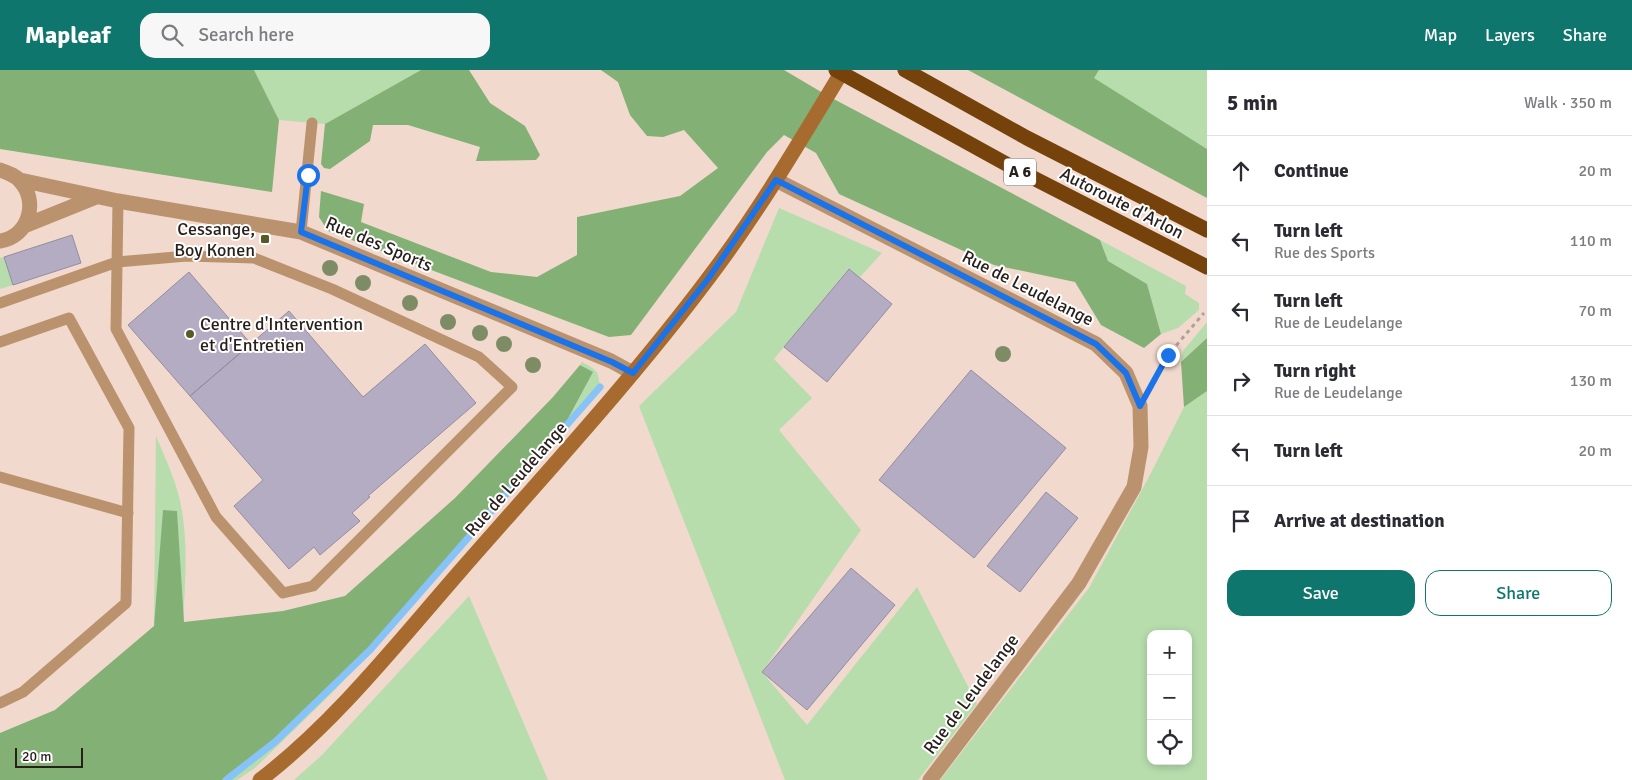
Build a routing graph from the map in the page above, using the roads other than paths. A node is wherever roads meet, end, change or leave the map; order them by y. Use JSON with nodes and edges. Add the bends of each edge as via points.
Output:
{"nodes":[{"id":1,"x":836,"y":70,"type":"edge"},
{"id":2,"x":843,"y":70,"type":"edge"},
{"id":3,"x":905,"y":70,"type":"edge"},
{"id":4,"x":312,"y":123,"type":"dead end"},
{"id":5,"x":0,"y":170,"type":"edge"},
{"id":6,"x":20,"y":180,"type":"junction"},
{"id":7,"x":776,"y":180,"type":"junction"},
{"id":8,"x":96,"y":197,"type":"junction"},
{"id":9,"x":118,"y":201,"type":"junction"},
{"id":10,"x":24,"y":226,"type":"junction"},
{"id":11,"x":1207,"y":230,"type":"edge"},
{"id":12,"x":301,"y":232,"type":"junction"},
{"id":13,"x":0,"y":241,"type":"edge"},
{"id":14,"x":117,"y":262,"type":"junction"},
{"id":15,"x":1207,"y":267,"type":"edge"},
{"id":16,"x":0,"y":303,"type":"edge"},
{"id":17,"x":0,"y":342,"type":"edge"},
{"id":18,"x":633,"y":373,"type":"junction"},
{"id":19,"x":0,"y":477,"type":"edge"},
{"id":20,"x":128,"y":513,"type":"junction"},
{"id":21,"x":0,"y":703,"type":"edge"},
{"id":22,"x":260,"y":780,"type":"edge"},
{"id":23,"x":930,"y":780,"type":"edge"}],
"edges":[{"from":1,"to":15,"type":"highway","name":"Autoroute d'Arlon","number":"A 6","via":[[1010,166]]},
{"from":2,"to":7,"type":"main road","name":"Rue de Leudelange"},
{"from":3,"to":11,"type":"highway","name":"Autoroute d'Arlon","number":"A 6","via":[[1027,138]]},
{"from":4,"to":12,"type":"lane"},
{"from":5,"to":6,"type":"street","name":"Rue des Sports"},
{"from":6,"to":8,"type":"street","name":"Rue des Sports"},
{"from":6,"to":10,"type":"street","via":[[30,202],[30,214]]},
{"from":7,"to":18,"type":"main road","name":"Rue de Leudelange","via":[[708,279]]},
{"from":7,"to":23,"type":"street","name":"Rue de Leudelange","via":[[1096,344],[1126,373],[1140,406],[1141,447],[1134,487],[1080,583]]},
{"from":8,"to":9,"type":"street","name":"Rue des Sports"},
{"from":8,"to":10,"type":"street"},
{"from":9,"to":12,"type":"street","name":"Rue des Sports"},
{"from":9,"to":14,"type":"lane"},
{"from":10,"to":13,"type":"street","via":[[15,236]]},
{"from":12,"to":18,"type":"street","name":"Rue des Sports"},
{"from":14,"to":14,"type":"lane","via":[[187,256],[254,258],[332,288],[479,357],[512,387],[313,586],[283,593],[216,517],[116,329]]},
{"from":14,"to":16,"type":"lane"},
{"from":17,"to":20,"type":"lane","via":[[69,318],[129,428]]},
{"from":18,"to":22,"type":"main road","name":"Rue de Leudelange","via":[[347,700],[286,761]]},
{"from":19,"to":20,"type":"lane"},
{"from":20,"to":21,"type":"lane","via":[[126,603],[24,692]]}]}
